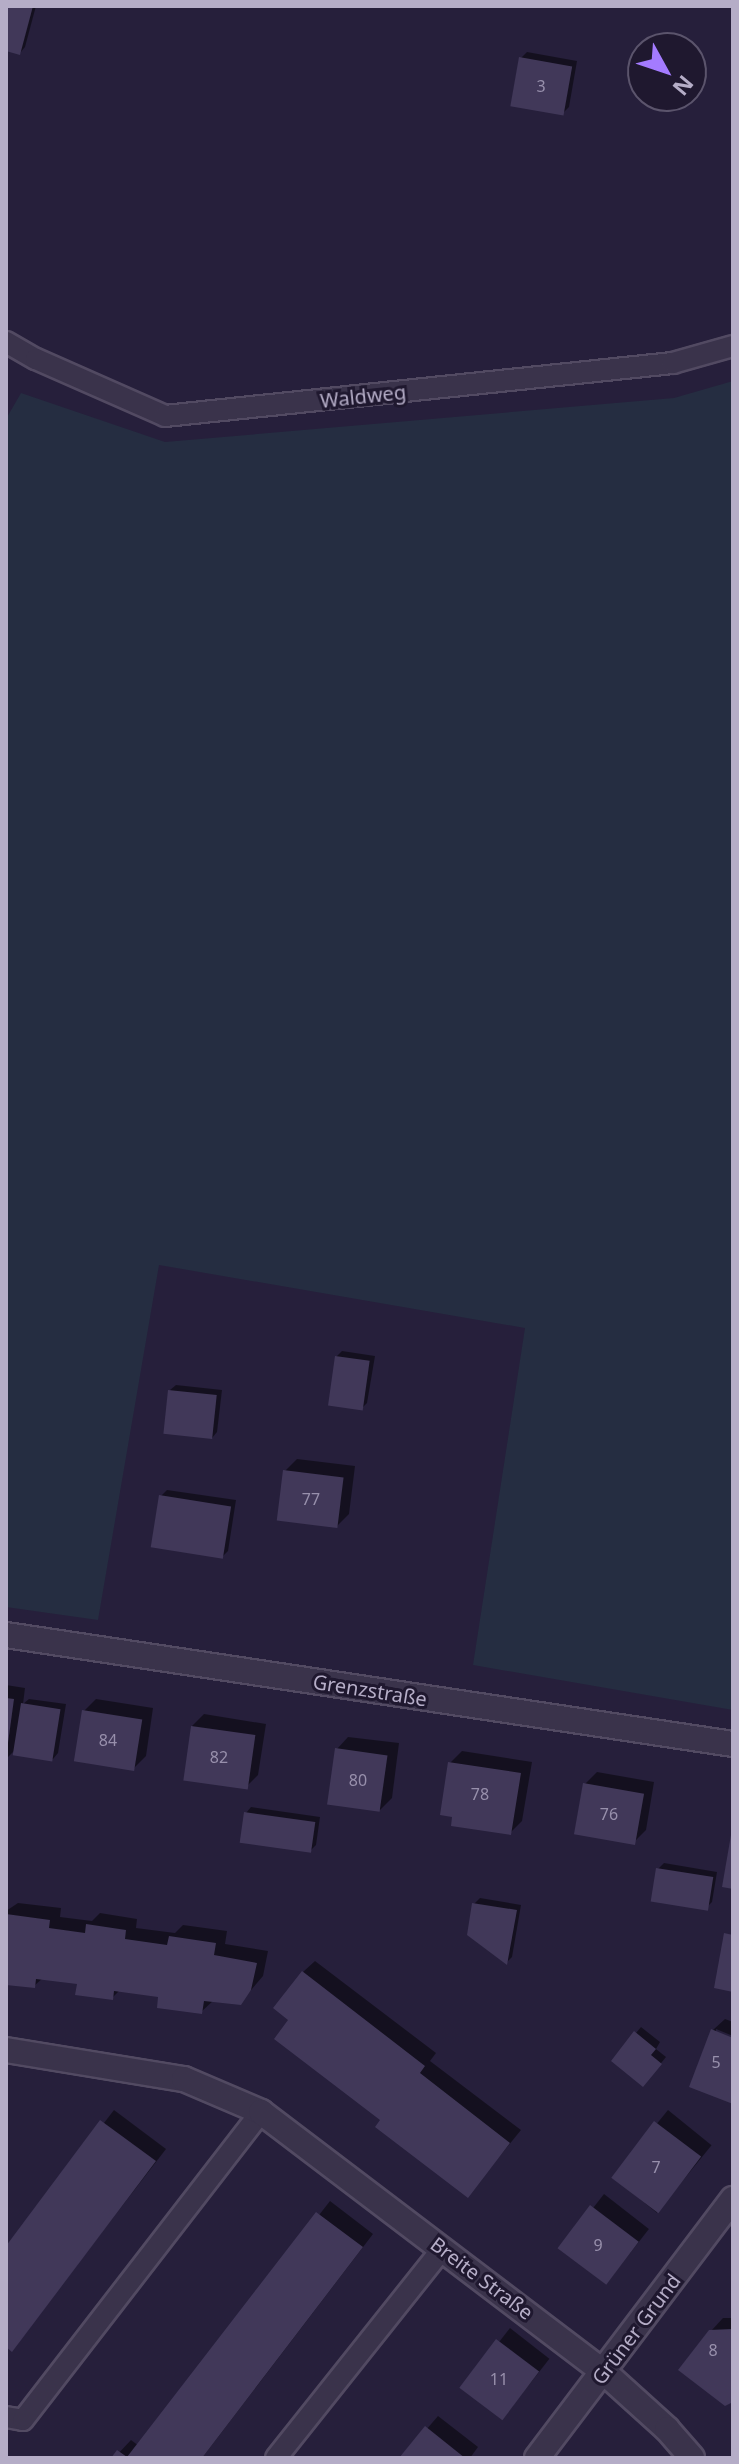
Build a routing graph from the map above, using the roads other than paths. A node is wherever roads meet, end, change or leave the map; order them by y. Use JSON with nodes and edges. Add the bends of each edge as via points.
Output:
{"nodes":[{"id":1,"x":6,"y":342,"type":"edge"},
{"id":2,"x":733,"y":346,"type":"edge"},
{"id":3,"x":6,"y":1635,"type":"edge"},
{"id":4,"x":733,"y":1744,"type":"edge"},
{"id":5,"x":6,"y":2050,"type":"edge"},
{"id":6,"x":261,"y":2112,"type":"junction"},
{"id":7,"x":733,"y":2199,"type":"edge"},
{"id":8,"x":443,"y":2248,"type":"junction"},
{"id":9,"x":604,"y":2372,"type":"junction"},
{"id":10,"x":6,"y":2417,"type":"edge"},
{"id":11,"x":276,"y":2458,"type":"edge"},
{"id":12,"x":537,"y":2458,"type":"edge"},
{"id":13,"x":692,"y":2458,"type":"edge"}],
"edges":[{"from":1,"to":2,"type":"lane","name":"Waldweg","via":[[165,416],[673,363]]},
{"from":3,"to":4,"type":"street","name":"Grenzstraße"},
{"from":5,"to":6,"type":"street","name":"Breite Straße","via":[[184,2079]]},
{"from":6,"to":8,"type":"street","name":"Breite Straße"},
{"from":6,"to":10,"type":"lane","via":[[23,2420]]},
{"from":7,"to":9,"type":"street","name":"Grüner Grund"},
{"from":8,"to":9,"type":"street","name":"Breite Straße"},
{"from":8,"to":11,"type":"lane"},
{"from":9,"to":12,"type":"street","name":"Grüner Grund"},
{"from":9,"to":13,"type":"street","name":"Breite Straße"}]}
